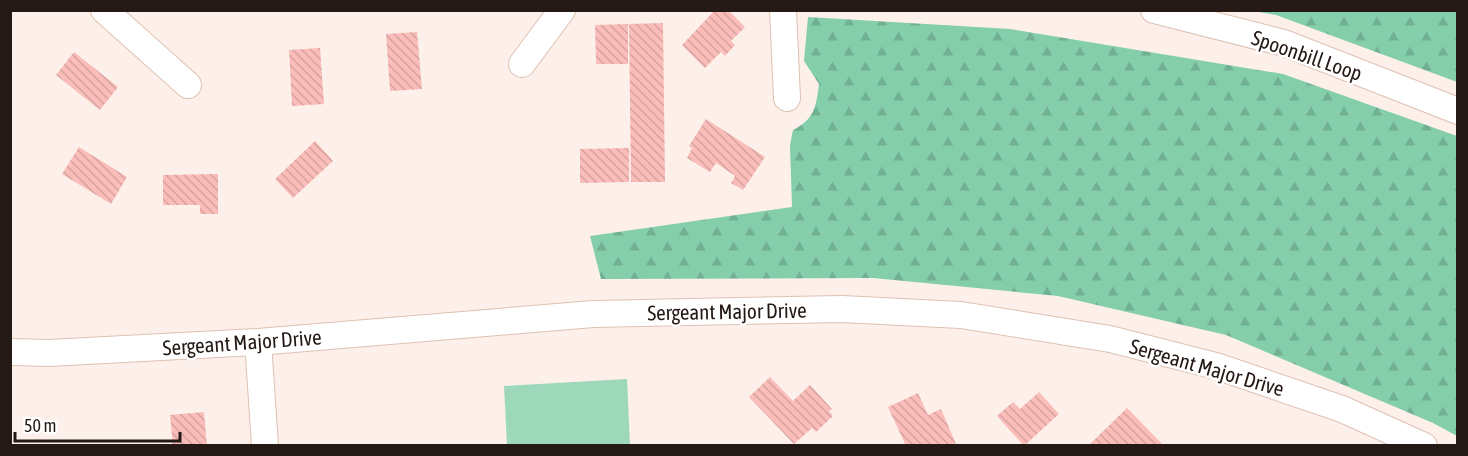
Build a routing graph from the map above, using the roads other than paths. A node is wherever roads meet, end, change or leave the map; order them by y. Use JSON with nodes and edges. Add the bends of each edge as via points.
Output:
{"nodes":[{"id":1,"x":104,"y":10,"type":"edge"},
{"id":2,"x":562,"y":10,"type":"edge"},
{"id":3,"x":783,"y":10,"type":"edge"},
{"id":4,"x":1154,"y":10,"type":"edge"},
{"id":5,"x":522,"y":64,"type":"dead end"},
{"id":6,"x":188,"y":85,"type":"dead end"},
{"id":7,"x":787,"y":98,"type":"dead end"},
{"id":8,"x":1458,"y":111,"type":"edge"},
{"id":9,"x":258,"y":342,"type":"junction"},
{"id":10,"x":10,"y":352,"type":"edge"},
{"id":11,"x":265,"y":446,"type":"edge"},
{"id":12,"x":1425,"y":446,"type":"edge"}],
"edges":[{"from":1,"to":6,"type":"street"},
{"from":2,"to":5,"type":"street"},
{"from":3,"to":7,"type":"street"},
{"from":4,"to":8,"type":"street","name":"Spoonbill Loop","via":[[1284,43]]},
{"from":9,"to":10,"type":"street","name":"Sergeant Major Drive"},
{"from":9,"to":11,"type":"street"},
{"from":9,"to":12,"type":"street","name":"Sergeant Major Drive","via":[[593,314],[842,309],[961,315],[1110,339],[1216,366],[1342,409]]}]}
